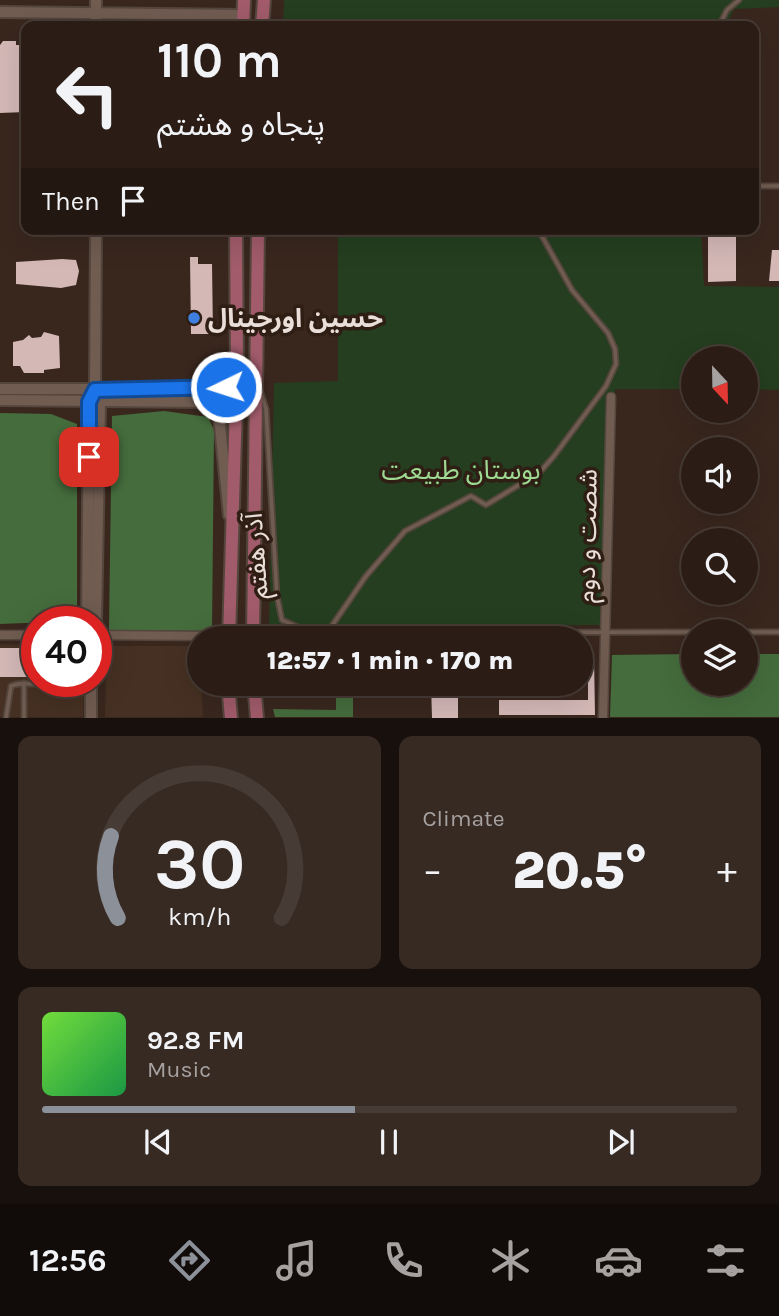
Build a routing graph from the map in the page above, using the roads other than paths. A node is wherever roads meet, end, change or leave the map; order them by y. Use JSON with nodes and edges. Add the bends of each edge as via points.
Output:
{"nodes":[{"id":1,"x":96,"y":0,"type":"edge"},
{"id":2,"x":244,"y":0,"type":"edge"},
{"id":3,"x":264,"y":0,"type":"edge"},
{"id":4,"x":739,"y":0,"type":"edge"},
{"id":5,"x":0,"y":12,"type":"edge"},
{"id":6,"x":96,"y":13,"type":"junction"},
{"id":7,"x":96,"y":21,"type":"edge"},
{"id":8,"x":243,"y":21,"type":"edge"},
{"id":9,"x":262,"y":21,"type":"edge"},
{"id":10,"x":722,"y":21,"type":"edge"},
{"id":11,"x":759,"y":186,"type":"edge"},
{"id":12,"x":779,"y":187,"type":"edge"},
{"id":13,"x":96,"y":235,"type":"edge"},
{"id":14,"x":236,"y":235,"type":"edge"},
{"id":15,"x":258,"y":235,"type":"edge"},
{"id":16,"x":541,"y":235,"type":"edge"},
{"id":17,"x":237,"y":370,"type":"junction"},
{"id":18,"x":255,"y":372,"type":"junction"},
{"id":19,"x":0,"y":389,"type":"edge"},
{"id":20,"x":95,"y":390,"type":"junction"},
{"id":21,"x":611,"y":397,"type":"dead end"},
{"id":22,"x":0,"y":400,"type":"edge"},
{"id":23,"x":94,"y":402,"type":"junction"},
{"id":24,"x":230,"y":526,"type":"junction"},
{"id":25,"x":87,"y":606,"type":"edge"},
{"id":26,"x":96,"y":606,"type":"edge"},
{"id":27,"x":229,"y":626,"type":"edge"},
{"id":28,"x":253,"y":626,"type":"edge"},
{"id":29,"x":296,"y":626,"type":"edge"},
{"id":30,"x":332,"y":626,"type":"edge"},
{"id":31,"x":593,"y":632,"type":"edge"},
{"id":32,"x":606,"y":632,"type":"junction"},
{"id":33,"x":681,"y":632,"type":"edge"},
{"id":34,"x":758,"y":632,"type":"edge"},
{"id":35,"x":779,"y":632,"type":"edge"},
{"id":36,"x":0,"y":635,"type":"edge"},
{"id":37,"x":21,"y":635,"type":"edge"},
{"id":38,"x":112,"y":635,"type":"edge"},
{"id":39,"x":187,"y":636,"type":"edge"},
{"id":40,"x":21,"y":683,"type":"edge"},
{"id":41,"x":228,"y":696,"type":"edge"},
{"id":42,"x":255,"y":696,"type":"edge"},
{"id":43,"x":24,"y":697,"type":"edge"},
{"id":44,"x":91,"y":697,"type":"edge"},
{"id":45,"x":6,"y":718,"type":"edge"},
{"id":46,"x":24,"y":718,"type":"edge"},
{"id":47,"x":91,"y":718,"type":"edge"},
{"id":48,"x":229,"y":718,"type":"edge"},
{"id":49,"x":257,"y":718,"type":"edge"},
{"id":50,"x":603,"y":718,"type":"edge"}],
"edges":[{"from":1,"to":6,"type":"street"},
{"from":2,"to":8,"type":"main road"},
{"from":3,"to":9,"type":"main road"},
{"from":4,"to":10,"type":"lane"},
{"from":5,"to":6,"type":"street"},
{"from":6,"to":7,"type":"street"},
{"from":6,"to":8,"type":"street"},
{"from":11,"to":12,"type":"lane"},
{"from":13,"to":20,"type":"street"},
{"from":14,"to":17,"type":"main road"},
{"from":15,"to":18,"type":"main road"},
{"from":16,"to":30,"type":"lane","via":[[572,290],[608,333],[616,355],[612,376],[540,472],[486,505],[471,496],[405,531]]},
{"from":17,"to":20,"type":"street","via":[[226,387],[218,389]]},
{"from":17,"to":24,"type":"main road"},
{"from":18,"to":28,"type":"main road"},
{"from":18,"to":29,"type":"lane","name":"آذر هفتم","via":[[266,409],[277,596],[282,620]]},
{"from":19,"to":20,"type":"street"},
{"from":20,"to":23,"type":"street"},
{"from":21,"to":32,"type":"street","name":"شصت و دوم"},
{"from":22,"to":23,"type":"street"},
{"from":23,"to":24,"type":"street","via":[[201,400],[212,406],[222,429]]},
{"from":23,"to":25,"type":"street"},
{"from":23,"to":26,"type":"street"},
{"from":24,"to":27,"type":"main road"},
{"from":31,"to":32,"type":"lane","name":"آذر هفتم"},
{"from":32,"to":33,"type":"lane","name":"آذر هفتم"},
{"from":32,"to":50,"type":"street","name":"شصت و دوم"},
{"from":34,"to":35,"type":"lane"},
{"from":36,"to":37,"type":"street"},
{"from":38,"to":39,"type":"street"},
{"from":40,"to":45,"type":"lane","via":[[9,688]]},
{"from":41,"to":48,"type":"main road"},
{"from":42,"to":49,"type":"main road"},
{"from":43,"to":46,"type":"lane"},
{"from":44,"to":47,"type":"street"}]}
